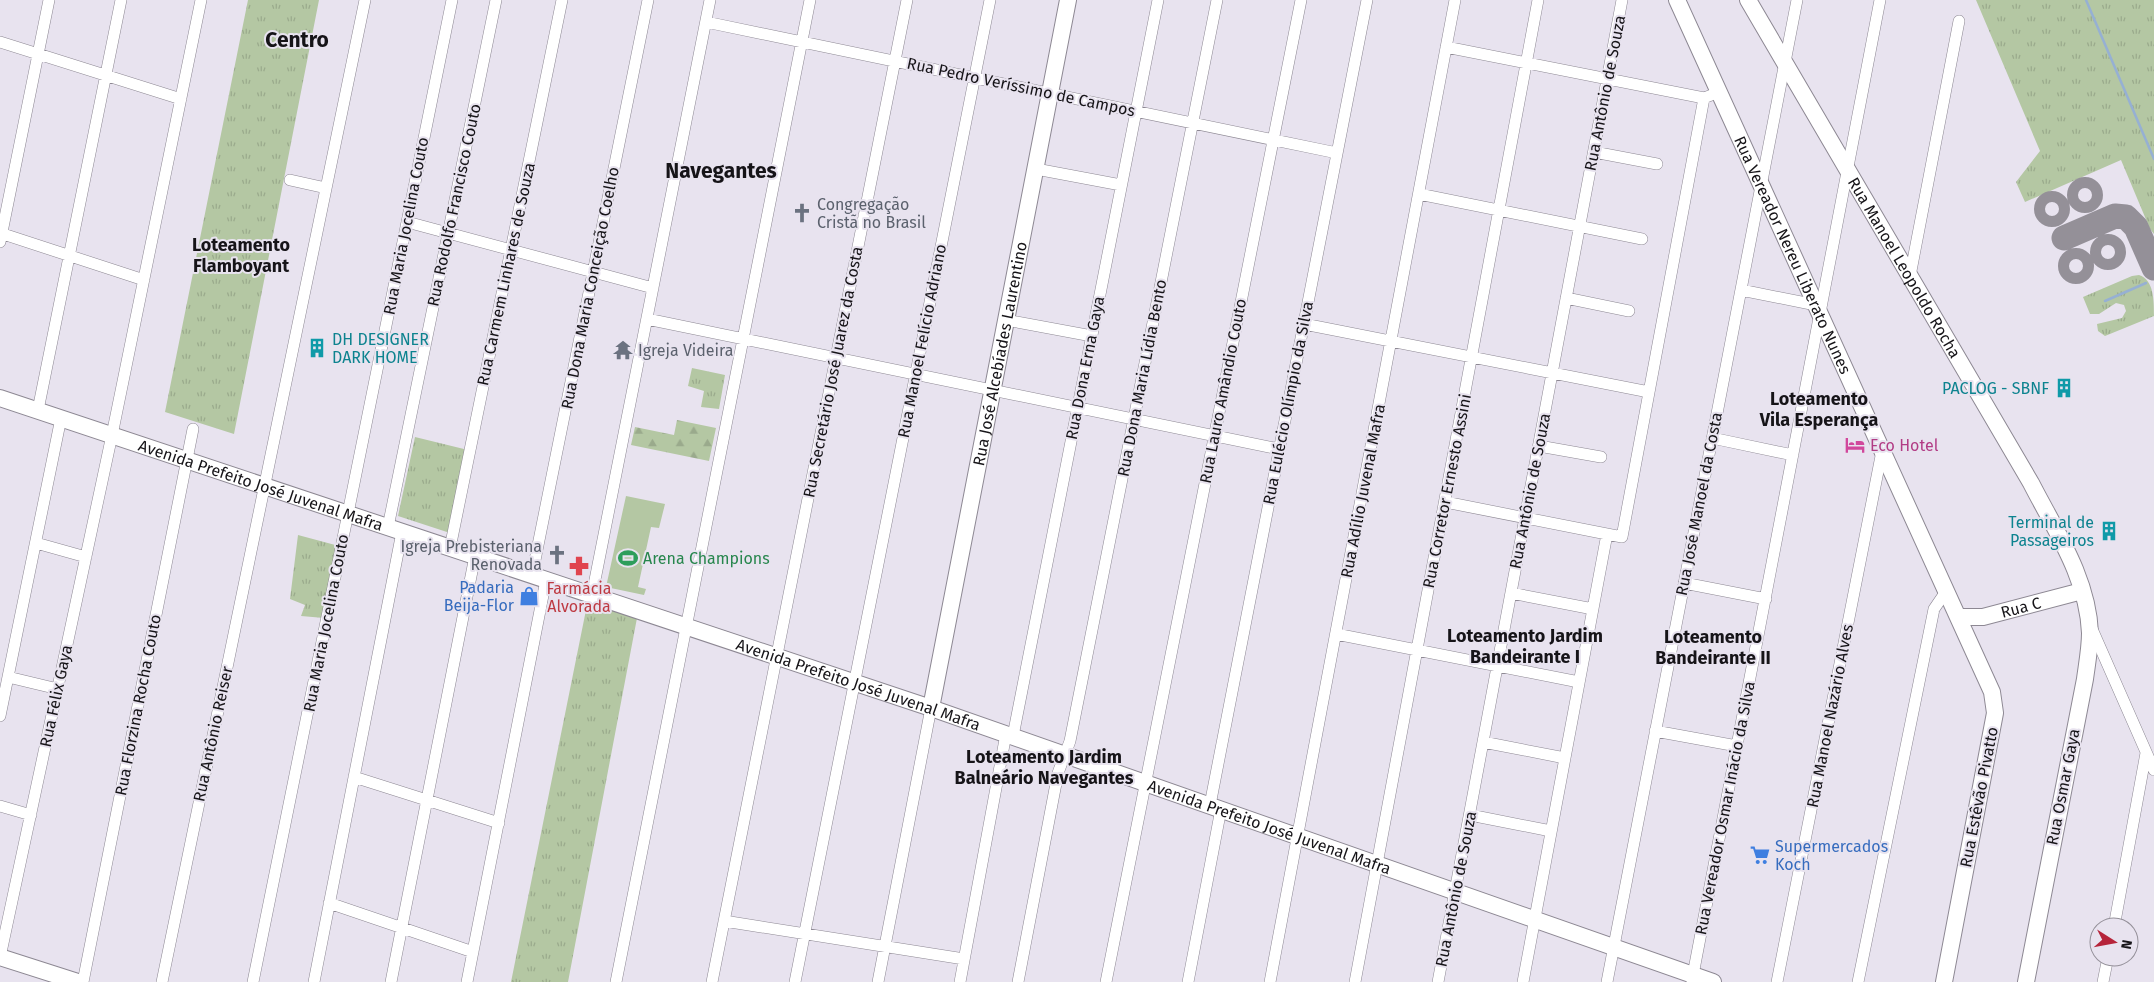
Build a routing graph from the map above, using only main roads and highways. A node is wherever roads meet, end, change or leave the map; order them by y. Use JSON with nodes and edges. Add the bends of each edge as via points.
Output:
{"nodes":[{"id":1,"x":1068,"y":0,"type":"edge"},
{"id":2,"x":1677,"y":0,"type":"edge"},
{"id":3,"x":1748,"y":0,"type":"edge"},
{"id":4,"x":0,"y":398,"type":"edge"},
{"id":5,"x":2082,"y":591,"type":"junction"},
{"id":6,"x":1960,"y":617,"type":"junction"},
{"id":7,"x":931,"y":708,"type":"junction"},
{"id":8,"x":0,"y":957,"type":"edge"},
{"id":9,"x":1693,"y":978,"type":"edge"},
{"id":10,"x":78,"y":982,"type":"edge"},
{"id":11,"x":1713,"y":982,"type":"edge"},
{"id":12,"x":1944,"y":982,"type":"edge"},
{"id":13,"x":2026,"y":982,"type":"edge"}],
"edges":[{"from":1,"to":7,"type":"main road","name":"Rua José Alcebíades Laurentino"},
{"from":2,"to":6,"type":"main road","name":"Rua Vereador Nereu Liberato Nunes","via":[[1711,95],[1762,186]]},
{"from":3,"to":5,"type":"main road","name":"Rua Manoel Leopoldo Rocha","via":[[2031,483],[2063,544]]},
{"from":4,"to":7,"type":"main road","name":"Avenida Prefeito José Juvenal Mafra"},
{"from":5,"to":6,"type":"main road","name":"Rua C","via":[[1983,617]]},
{"from":5,"to":13,"type":"main road","name":"Rua Osmar Gaya","via":[[2095,650]]},
{"from":6,"to":12,"type":"main road","name":"Rua Estêvão Pivatto","via":[[1992,692],[1995,713]]},
{"from":7,"to":9,"type":"main road","name":"Avenida Prefeito José Juvenal Mafra","via":[[1614,947]]},
{"from":8,"to":10,"type":"main road"},
{"from":9,"to":11,"type":"main road","name":"Avenida Prefeito José Juvenal Mafra"}]}
